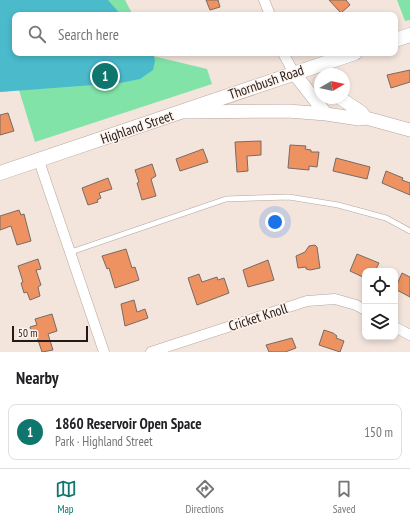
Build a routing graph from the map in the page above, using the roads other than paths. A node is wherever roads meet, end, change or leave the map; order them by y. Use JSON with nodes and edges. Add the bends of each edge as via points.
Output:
{"nodes":[{"id":1,"x":264,"y":0,"type":"edge"},
{"id":2,"x":269,"y":12,"type":"edge"},
{"id":3,"x":410,"y":35,"type":"edge"},
{"id":4,"x":398,"y":39,"type":"edge"},
{"id":5,"x":285,"y":56,"type":"edge"},
{"id":6,"x":349,"y":56,"type":"edge"},
{"id":7,"x":326,"y":68,"type":"edge"},
{"id":8,"x":314,"y":70,"type":"edge"},
{"id":9,"x":294,"y":73,"type":"junction"},
{"id":10,"x":349,"y":104,"type":"edge"},
{"id":11,"x":178,"y":112,"type":"junction"},
{"id":12,"x":326,"y":114,"type":"junction"},
{"id":13,"x":366,"y":118,"type":"junction"},
{"id":14,"x":410,"y":130,"type":"edge"},
{"id":15,"x":39,"y":161,"type":"junction"},
{"id":16,"x":0,"y":173,"type":"edge"},
{"id":17,"x":410,"y":231,"type":"edge"},
{"id":18,"x":71,"y":252,"type":"junction"},
{"id":19,"x":362,"y":308,"type":"edge"},
{"id":20,"x":398,"y":329,"type":"edge"},
{"id":21,"x":410,"y":335,"type":"edge"},
{"id":22,"x":104,"y":352,"type":"edge"},
{"id":23,"x":151,"y":352,"type":"edge"}],
"edges":[{"from":1,"to":2,"type":"street"},
{"from":3,"to":4,"type":"main road"},
{"from":5,"to":9,"type":"street"},
{"from":6,"to":7,"type":"main road","name":"Thornbush Road"},
{"from":8,"to":9,"type":"main road","name":"Thornbush Road"},
{"from":9,"to":11,"type":"main road","name":"Thornbush Road"},
{"from":9,"to":12,"type":"street"},
{"from":10,"to":13,"type":"street","name":"Highland Street"},
{"from":11,"to":12,"type":"street","name":"Highland Street","via":[[247,110]]},
{"from":11,"to":15,"type":"main road","name":"Highland Street"},
{"from":12,"to":13,"type":"street","name":"Highland Street"},
{"from":13,"to":14,"type":"street","name":"Highland Street"},
{"from":15,"to":16,"type":"main road","name":"Highland Street"},
{"from":15,"to":18,"type":"street"},
{"from":17,"to":18,"type":"lane","via":[[386,218],[338,205],[289,197],[226,199]]},
{"from":18,"to":22,"type":"street"},
{"from":19,"to":23,"type":"street","name":"Cricket Knoll","via":[[335,299],[307,301]]},
{"from":20,"to":21,"type":"street"}]}
